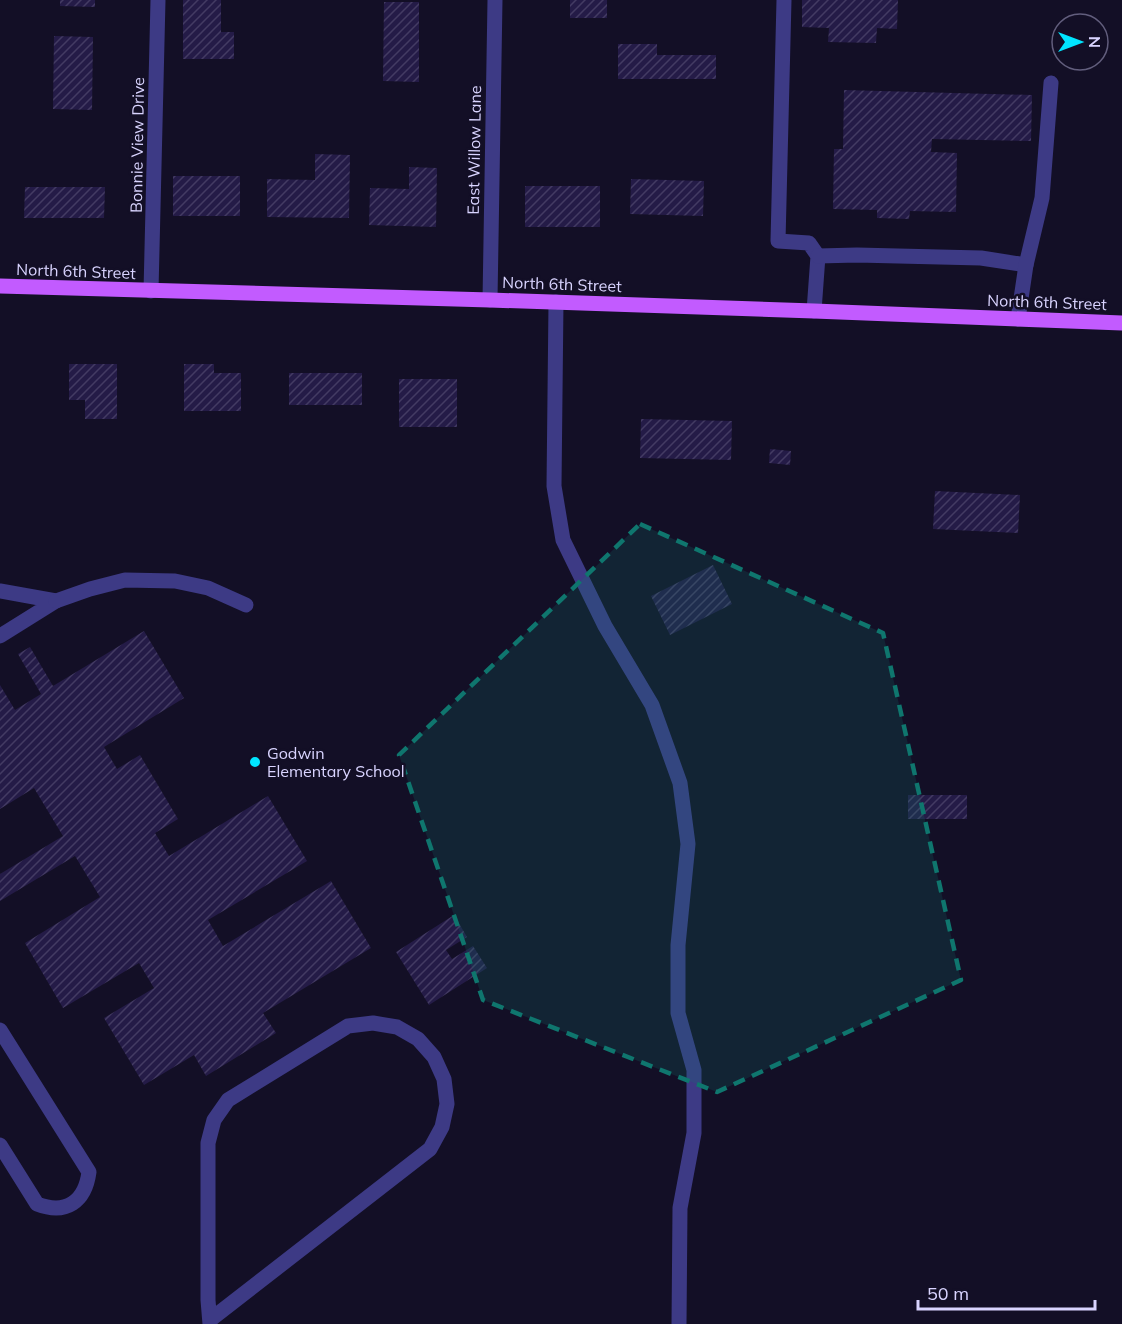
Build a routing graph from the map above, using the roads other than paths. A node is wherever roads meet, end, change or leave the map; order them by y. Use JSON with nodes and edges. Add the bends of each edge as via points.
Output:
{"nodes":[{"id":1,"x":158,"y":0,"type":"edge"},
{"id":2,"x":495,"y":0,"type":"edge"},
{"id":3,"x":784,"y":0,"type":"edge"},
{"id":4,"x":1051,"y":83,"type":"dead end"},
{"id":5,"x":818,"y":256,"type":"junction"},
{"id":6,"x":1026,"y":265,"type":"junction"},
{"id":7,"x":0,"y":286,"type":"edge"},
{"id":8,"x":152,"y":291,"type":"junction"},
{"id":9,"x":490,"y":300,"type":"junction"},
{"id":10,"x":556,"y":302,"type":"junction"},
{"id":11,"x":814,"y":310,"type":"junction"},
{"id":12,"x":1018,"y":319,"type":"junction"},
{"id":13,"x":1122,"y":323,"type":"edge"},
{"id":14,"x":0,"y":591,"type":"edge"},
{"id":15,"x":56,"y":601,"type":"junction"},
{"id":16,"x":246,"y":604,"type":"dead end"},
{"id":17,"x":0,"y":636,"type":"edge"},
{"id":18,"x":0,"y":1030,"type":"edge"},
{"id":19,"x":0,"y":1145,"type":"edge"},
{"id":20,"x":210,"y":1322,"type":"edge"},
{"id":21,"x":679,"y":1324,"type":"edge"}],
"edges":[{"from":1,"to":8,"type":"street","name":"Bonnie View Drive"},
{"from":2,"to":9,"type":"street","name":"East Willow Lane"},
{"from":3,"to":5,"type":"street","via":[[778,241],[809,243]]},
{"from":4,"to":6,"type":"street","via":[[1042,198]]},
{"from":5,"to":6,"type":"street","via":[[981,258]]},
{"from":5,"to":11,"type":"street"},
{"from":6,"to":12,"type":"street"},
{"from":7,"to":8,"type":"main road","name":"North 6th Street"},
{"from":8,"to":9,"type":"main road","name":"North 6th Street"},
{"from":9,"to":10,"type":"main road","name":"North 6th Street"},
{"from":10,"to":11,"type":"main road","name":"North 6th Street"},
{"from":10,"to":21,"type":"street","via":[[555,486],[563,540],[605,626],[652,705],[680,783],[688,844],[678,945],[678,1013],[694,1070],[694,1133],[680,1208]]},
{"from":11,"to":12,"type":"main road","name":"North 6th Street"},
{"from":12,"to":13,"type":"main road","name":"North 6th Street"},
{"from":14,"to":15,"type":"street"},
{"from":15,"to":16,"type":"street","via":[[125,580],[175,581],[208,588]]},
{"from":15,"to":17,"type":"street"},
{"from":18,"to":19,"type":"street","via":[[89,1172],[84,1192],[58,1209],[37,1204]]},
{"from":20,"to":20,"type":"street","via":[[430,1149],[442,1127],[447,1104],[441,1072],[418,1039],[397,1027],[373,1023],[348,1026],[228,1100],[214,1120],[208,1143]]}]}
